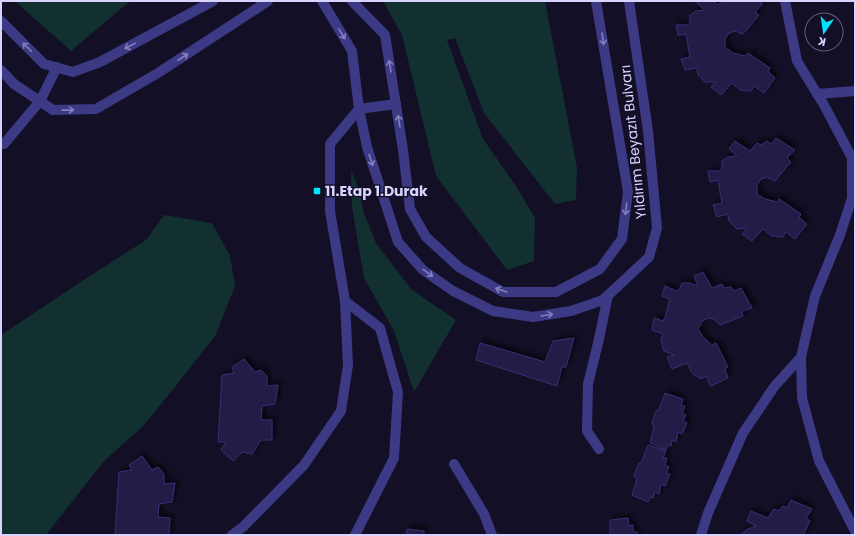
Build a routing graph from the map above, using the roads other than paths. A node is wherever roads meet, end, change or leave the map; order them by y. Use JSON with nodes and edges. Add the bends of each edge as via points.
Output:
{"nodes":[{"id":1,"x":213,"y":1,"type":"edge"},
{"id":2,"x":268,"y":1,"type":"edge"},
{"id":3,"x":322,"y":1,"type":"edge"},
{"id":4,"x":352,"y":1,"type":"edge"},
{"id":5,"x":596,"y":1,"type":"edge"},
{"id":6,"x":629,"y":1,"type":"edge"},
{"id":7,"x":784,"y":1,"type":"edge"},
{"id":8,"x":1,"y":21,"type":"edge"},
{"id":9,"x":57,"y":67,"type":"junction"},
{"id":10,"x":1,"y":70,"type":"edge"},
{"id":11,"x":855,"y":91,"type":"edge"},
{"id":12,"x":817,"y":94,"type":"junction"},
{"id":13,"x":40,"y":101,"type":"junction"},
{"id":14,"x":396,"y":104,"type":"junction"},
{"id":15,"x":359,"y":109,"type":"junction"},
{"id":16,"x":1,"y":144,"type":"edge"},
{"id":17,"x":608,"y":296,"type":"junction"},
{"id":18,"x":345,"y":301,"type":"junction"},
{"id":19,"x":801,"y":357,"type":"junction"},
{"id":20,"x":600,"y":449,"type":"dead end"},
{"id":21,"x":454,"y":464,"type":"dead end"},
{"id":22,"x":855,"y":531,"type":"edge"},
{"id":23,"x":232,"y":535,"type":"edge"},
{"id":24,"x":355,"y":535,"type":"edge"},
{"id":25,"x":492,"y":535,"type":"edge"},
{"id":26,"x":701,"y":535,"type":"edge"}],
"edges":[{"from":1,"to":9,"type":"street","one_way":true,"via":[[100,62],[73,72]]},
{"from":13,"to":2,"type":"street","one_way":true,"via":[[54,110],[96,109],[158,74]]},
{"from":3,"to":15,"type":"street","name":"Yıldırım Beyazıt Bulvarı","one_way":true,"via":[[352,50]]},
{"from":14,"to":4,"type":"street","name":"Yıldırım Beyazıt Bulvarı","one_way":true,"via":[[385,35]]},
{"from":5,"to":14,"type":"street","name":"Yıldırım Beyazıt Bulvarı","one_way":true,"via":[[628,192],[622,239],[600,269],[556,292],[503,292],[460,268],[426,237],[410,209]]},
{"from":6,"to":17,"type":"street","name":"Yıldırım Beyazıt Bulvarı","via":[[648,131],[657,228],[649,257]]},
{"from":7,"to":12,"type":"street","via":[[797,61]]},
{"from":9,"to":8,"type":"street","one_way":true,"via":[[44,64]]},
{"from":9,"to":13,"type":"street"},
{"from":10,"to":13,"type":"street","via":[[14,84]]},
{"from":11,"to":12,"type":"street"},
{"from":12,"to":19,"type":"street","via":[[852,158],[852,198],[815,296]]},
{"from":13,"to":16,"type":"street","via":[[4,144]]},
{"from":14,"to":15,"type":"street"},
{"from":15,"to":17,"type":"street","name":"Yıldırım Beyazıt Bulvarı","one_way":true,"via":[[367,147],[398,242],[423,270],[453,292],[493,311],[533,318],[571,311]]},
{"from":15,"to":18,"type":"street","via":[[330,144],[330,211]]},
{"from":17,"to":20,"type":"street","via":[[588,384],[587,431]]},
{"from":18,"to":23,"type":"street","via":[[348,365],[341,411],[304,465]]},
{"from":18,"to":24,"type":"street","via":[[380,328],[398,392],[394,458]]},
{"from":19,"to":22,"type":"street","via":[[802,398],[819,461]]},
{"from":19,"to":26,"type":"street","via":[[774,387],[744,433],[708,513]]},
{"from":21,"to":25,"type":"street","via":[[484,514]]}]}
